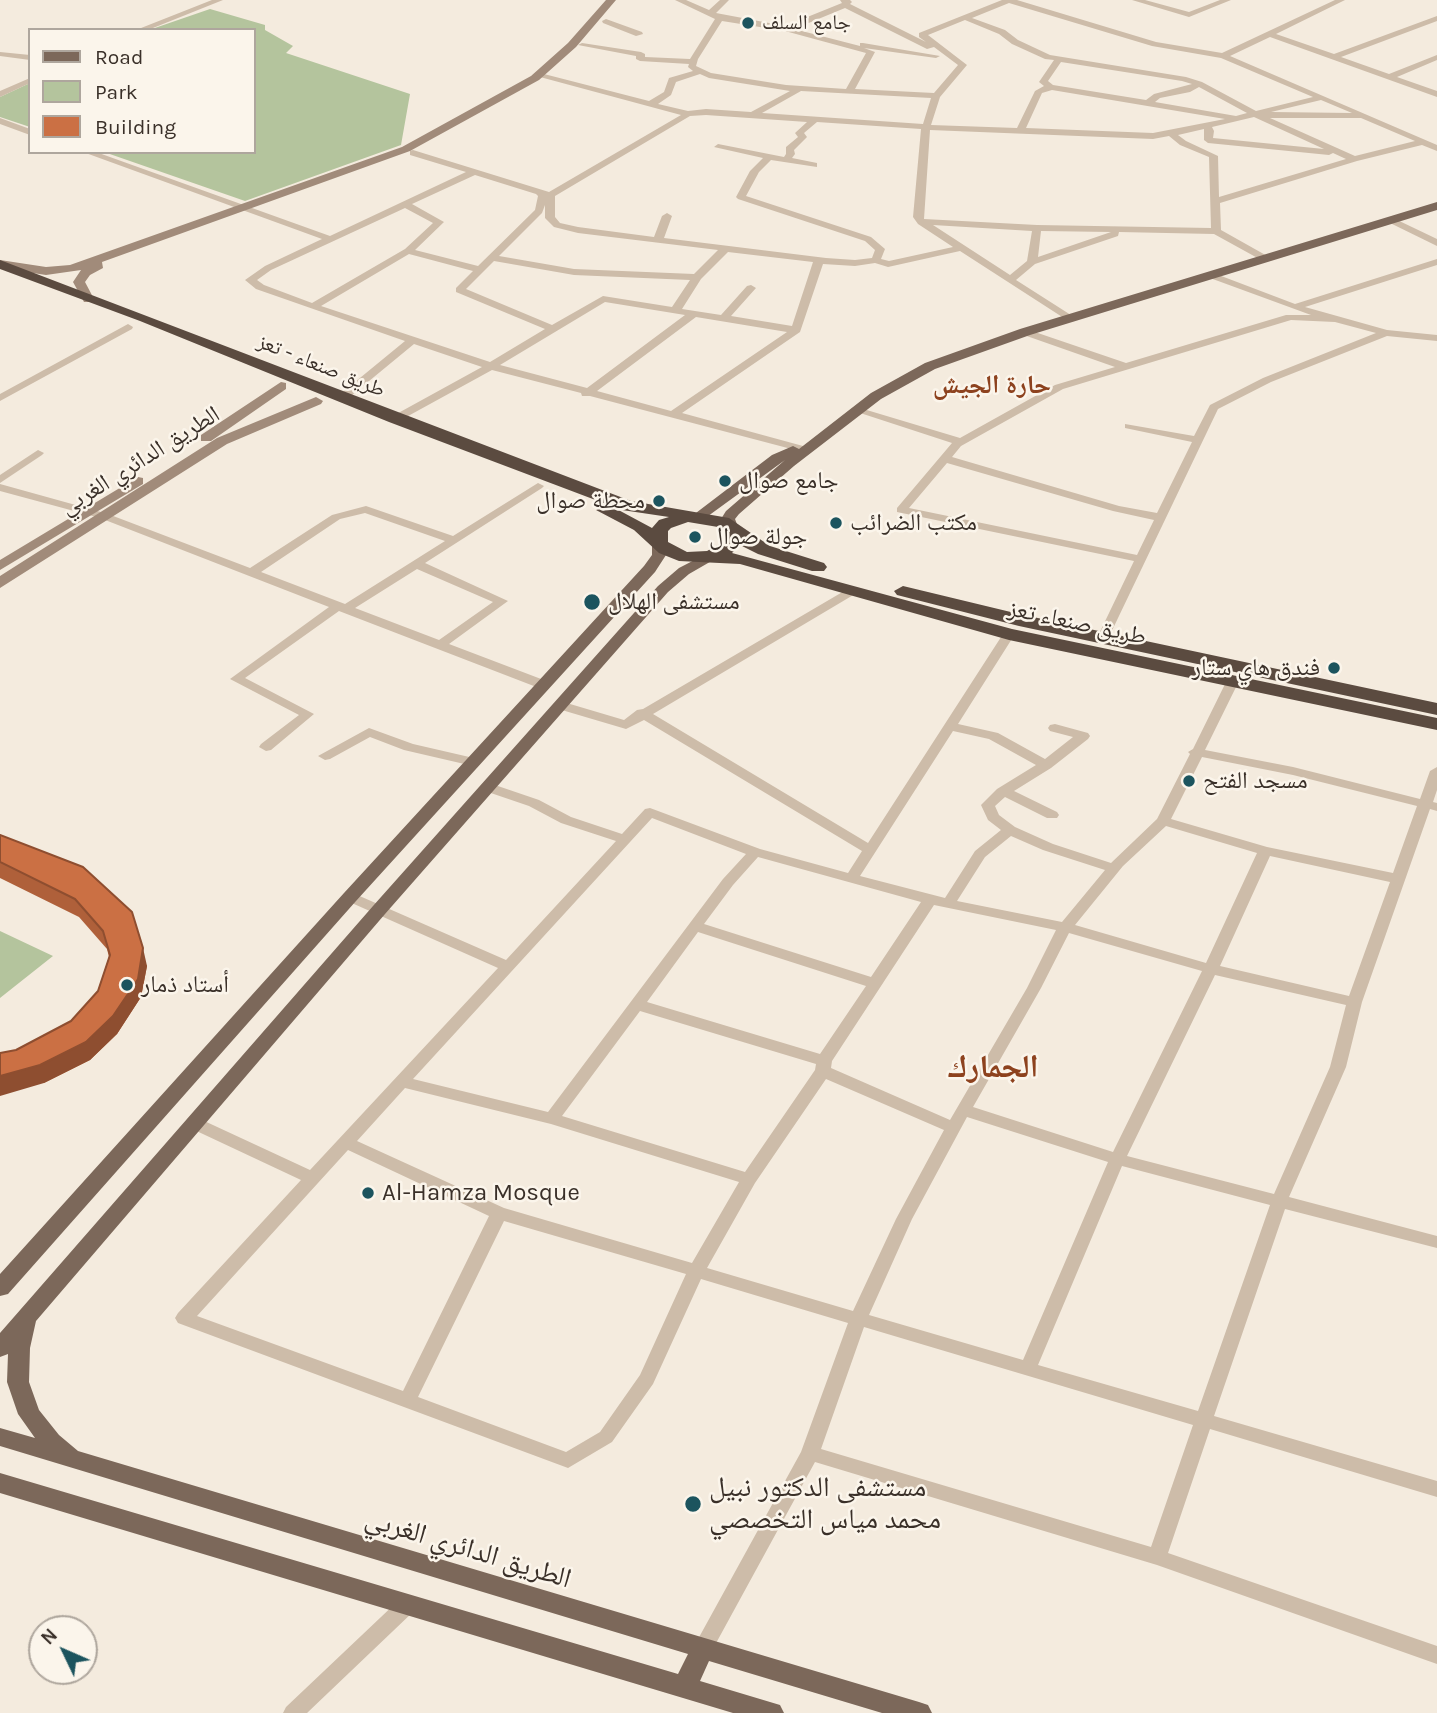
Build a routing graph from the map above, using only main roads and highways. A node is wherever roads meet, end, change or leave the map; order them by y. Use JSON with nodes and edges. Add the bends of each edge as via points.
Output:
{"nodes":[{"id":1,"x":611,"y":0,"type":"edge"},
{"id":2,"x":622,"y":0,"type":"edge"},
{"id":3,"x":1437,"y":206,"type":"edge"},
{"id":4,"x":244,"y":209,"type":"junction"},
{"id":5,"x":0,"y":264,"type":"edge"},
{"id":6,"x":0,"y":279,"type":"edge"},
{"id":7,"x":88,"y":299,"type":"junction"},
{"id":8,"x":281,"y":386,"type":"junction"},
{"id":9,"x":316,"y":401,"type":"junction"},
{"id":10,"x":359,"y":412,"type":"junction"},
{"id":11,"x":819,"y":439,"type":"junction"},
{"id":12,"x":622,"y":510,"type":"junction"},
{"id":13,"x":699,"y":516,"type":"junction"},
{"id":14,"x":731,"y":527,"type":"junction"},
{"id":15,"x":659,"y":544,"type":"junction"},
{"id":16,"x":710,"y":556,"type":"junction"},
{"id":17,"x":0,"y":566,"type":"edge"},
{"id":18,"x":0,"y":583,"type":"edge"},
{"id":19,"x":1437,"y":709,"type":"edge"},
{"id":20,"x":1437,"y":724,"type":"edge"},
{"id":21,"x":1,"y":1286,"type":"edge"},
{"id":22,"x":29,"y":1314,"type":"junction"},
{"id":23,"x":0,"y":1348,"type":"edge"},
{"id":24,"x":0,"y":1437,"type":"edge"},
{"id":25,"x":83,"y":1464,"type":"junction"},
{"id":26,"x":0,"y":1483,"type":"edge"},
{"id":27,"x":702,"y":1650,"type":"junction"},
{"id":28,"x":684,"y":1688,"type":"junction"},
{"id":29,"x":771,"y":1713,"type":"edge"},
{"id":30,"x":919,"y":1713,"type":"edge"}],
"edges":[{"from":1,"to":4,"type":"main road","via":[[572,45],[534,78],[406,149]]},
{"from":2,"to":4,"type":"main road","via":[[582,45],[544,77],[413,153]]},
{"from":3,"to":11,"type":"main road","via":[[1025,332],[930,366],[856,410]]},
{"from":4,"to":5,"type":"main road","via":[[72,269],[47,271]]},
{"from":4,"to":7,"type":"main road","via":[[86,272],[79,282]]},
{"from":5,"to":7,"type":"highway","name":"طريق صنعاء - تعز"},
{"from":6,"to":8,"type":"highway","name":"طريق صنعاء - تعز"},
{"from":7,"to":10,"type":"highway","name":"طريق صنعاء - تعز","via":[[342,398]]},
{"from":8,"to":9,"type":"highway","name":"طريق صنعاء - تعز"},
{"from":8,"to":17,"type":"main road","name":"الطريق الدائري الغربي","via":[[194,446]]},
{"from":9,"to":10,"type":"highway","name":"طريق صنعاء - تعز"},
{"from":9,"to":18,"type":"main road","name":"الطريق الدائري الغربي","via":[[222,441]]},
{"from":10,"to":12,"type":"highway","name":"طريق صنعاء - تعز","via":[[538,486]]},
{"from":10,"to":12,"type":"highway","name":"طريق صنعاء - تعز","via":[[395,419]]},
{"from":11,"to":13,"type":"main road","via":[[777,458]]},
{"from":11,"to":14,"type":"main road","via":[[733,512],[728,519]]},
{"from":12,"to":13,"type":"highway","name":"طريق صنعاء تعز"},
{"from":12,"to":15,"type":"highway","name":"طريق صنعاء تعز"},
{"from":13,"to":14,"type":"highway","name":"طريق صنعاء تعز"},
{"from":13,"to":15,"type":"highway","via":[[665,524],[657,537]]},
{"from":14,"to":16,"type":"highway","via":[[734,541],[730,547]]},
{"from":14,"to":19,"type":"highway","name":"طريق صنعاء تعز","via":[[764,550],[853,578],[1103,638]]},
{"from":15,"to":16,"type":"highway","name":"طريق صنعاء تعز","via":[[685,557]]},
{"from":15,"to":21,"type":"main road","via":[[659,555],[650,569]]},
{"from":16,"to":20,"type":"highway","name":"طريق صنعاء تعز","via":[[741,559],[1009,634]]},
{"from":16,"to":22,"type":"main road","via":[[663,589]]},
{"from":22,"to":23,"type":"main road"},
{"from":22,"to":25,"type":"main road","via":[[19,1348],[19,1382],[30,1414],[51,1442]]},
{"from":24,"to":25,"type":"main road","name":"الطريق الدائري الغربي"},
{"from":25,"to":27,"type":"main road","name":"الطريق الدائري الغربي"},
{"from":26,"to":28,"type":"main road"},
{"from":27,"to":28,"type":"main road"},
{"from":27,"to":30,"type":"main road","name":"الطريق الدائري الغربي"},
{"from":28,"to":29,"type":"main road"}]}
